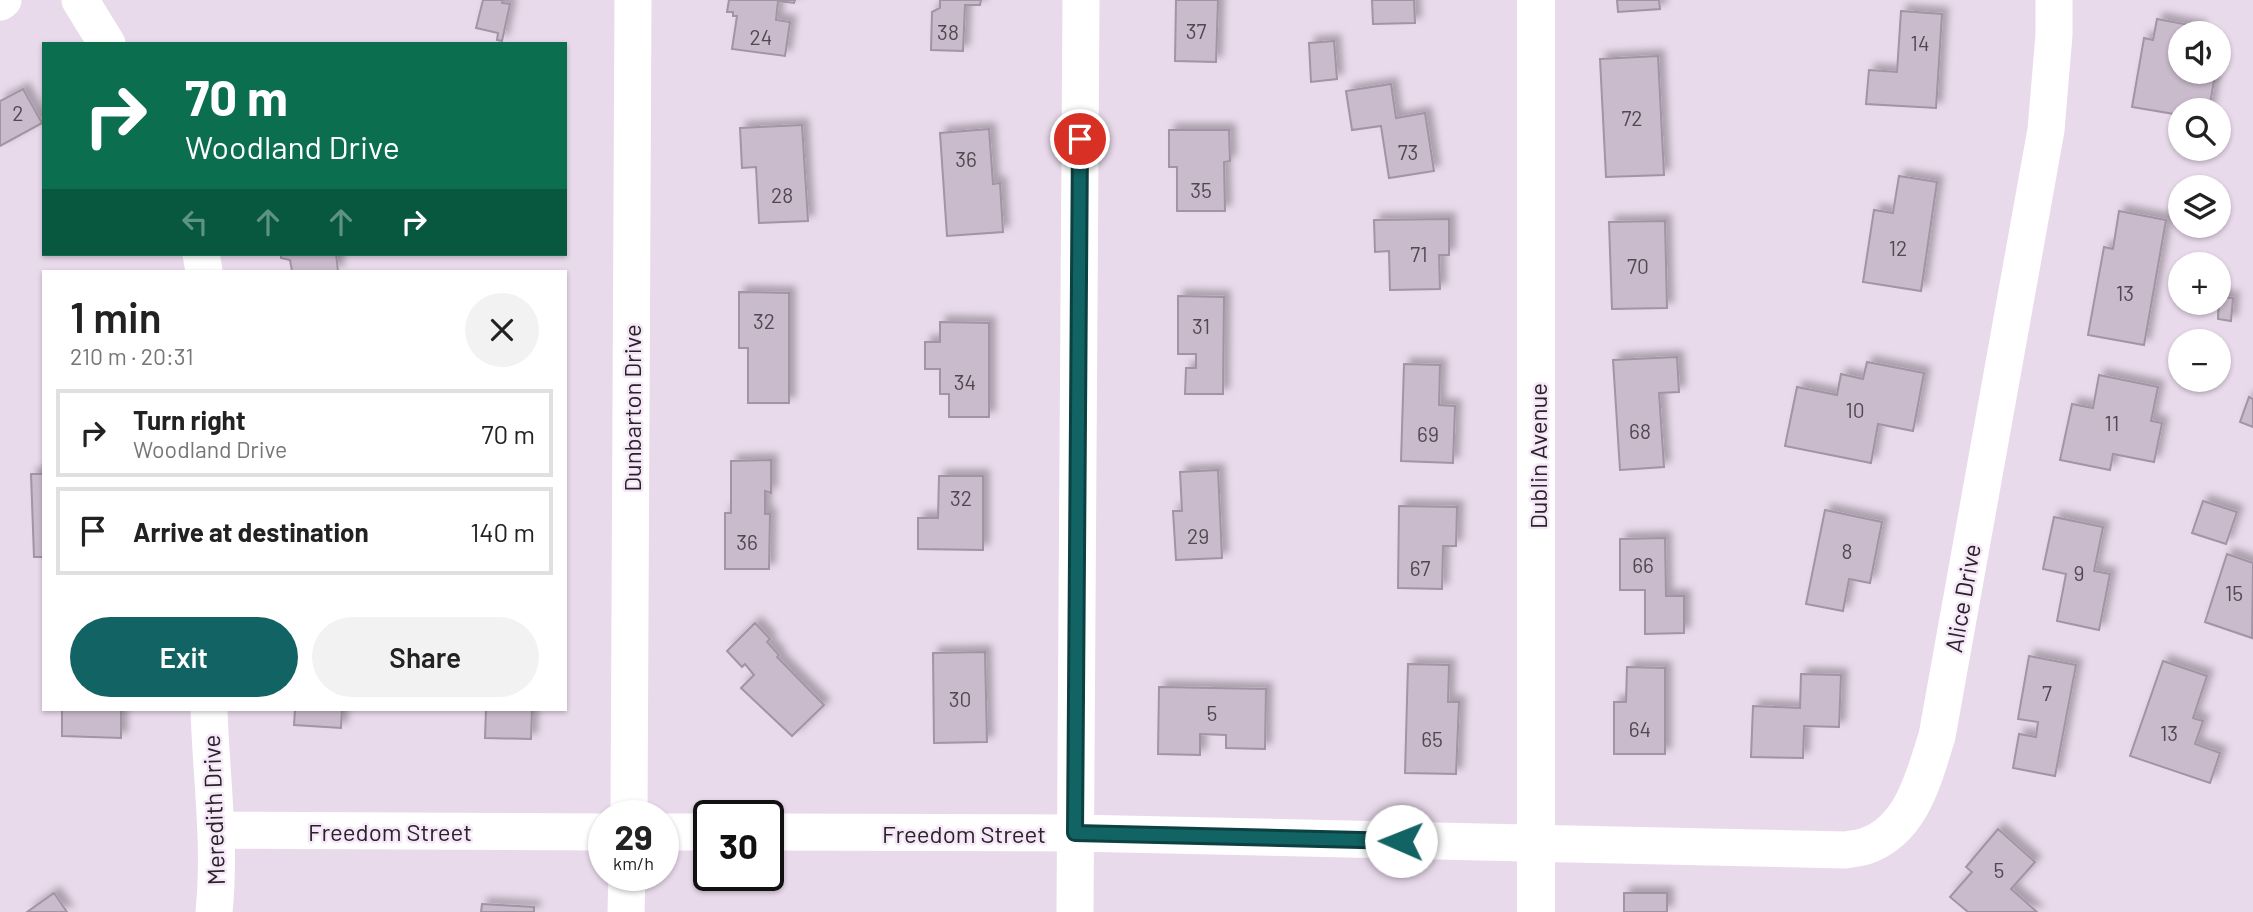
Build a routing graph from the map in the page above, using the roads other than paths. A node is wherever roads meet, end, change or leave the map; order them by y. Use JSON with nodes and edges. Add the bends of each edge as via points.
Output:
{"nodes":[{"id":1,"x":80,"y":0,"type":"edge"},
{"id":2,"x":633,"y":0,"type":"edge"},
{"id":3,"x":1081,"y":0,"type":"edge"},
{"id":4,"x":1536,"y":0,"type":"edge"},
{"id":5,"x":2054,"y":0,"type":"edge"},
{"id":6,"x":106,"y":42,"type":"edge"},
{"id":7,"x":209,"y":711,"type":"edge"},
{"id":8,"x":629,"y":800,"type":"edge"},
{"id":9,"x":218,"y":830,"type":"junction"},
{"id":10,"x":588,"y":831,"type":"edge"},
{"id":11,"x":784,"y":832,"type":"edge"},
{"id":12,"x":1075,"y":833,"type":"junction"},
{"id":13,"x":1537,"y":845,"type":"junction"},
{"id":14,"x":627,"y":891,"type":"edge"},
{"id":15,"x":214,"y":912,"type":"edge"},
{"id":16,"x":626,"y":912,"type":"edge"},
{"id":17,"x":1075,"y":912,"type":"edge"},
{"id":18,"x":1536,"y":912,"type":"edge"}],
"edges":[{"from":1,"to":6,"type":"street"},
{"from":2,"to":8,"type":"street","name":"Dunbarton Drive"},
{"from":3,"to":12,"type":"street"},
{"from":4,"to":13,"type":"street","name":"Dublin Avenue"},
{"from":5,"to":13,"type":"street","name":"Alice Drive","via":[[2046,130],[1937,736],[1913,804],[1893,830],[1867,846],[1844,850]]},
{"from":7,"to":9,"type":"street","name":"Meredith Drive"},
{"from":9,"to":10,"type":"street","name":"Freedom Street"},
{"from":9,"to":15,"type":"street","name":"Meredith Drive"},
{"from":11,"to":12,"type":"street","name":"Freedom Street"},
{"from":12,"to":13,"type":"street","name":"Freedom Street"},
{"from":12,"to":17,"type":"street"},
{"from":13,"to":18,"type":"street","name":"Dublin Avenue"},
{"from":14,"to":16,"type":"street"}]}
